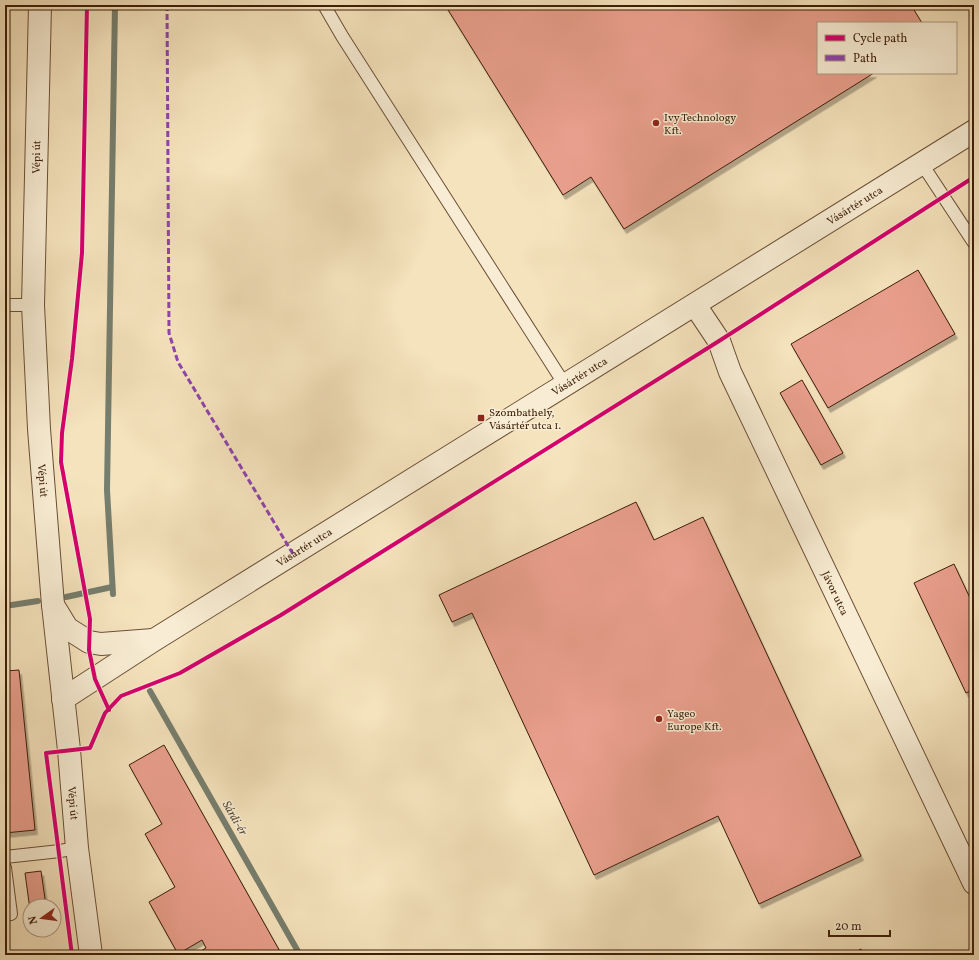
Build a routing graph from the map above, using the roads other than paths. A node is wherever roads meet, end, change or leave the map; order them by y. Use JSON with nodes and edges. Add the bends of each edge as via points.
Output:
{"nodes":[{"id":1,"x":40,"y":5,"type":"edge"},
{"id":2,"x":324,"y":5,"type":"edge"},
{"id":3,"x":974,"y":131,"type":"edge"},
{"id":4,"x":922,"y":164,"type":"junction"},
{"id":5,"x":974,"y":243,"type":"edge"},
{"id":6,"x":5,"y":305,"type":"edge"},
{"id":7,"x":33,"y":305,"type":"junction"},
{"id":8,"x":695,"y":305,"type":"junction"},
{"id":9,"x":565,"y":386,"type":"junction"},
{"id":10,"x":53,"y":605,"type":"junction"},
{"id":11,"x":154,"y":640,"type":"junction"},
{"id":12,"x":63,"y":699,"type":"junction"},
{"id":13,"x":77,"y":848,"type":"junction"},
{"id":14,"x":5,"y":857,"type":"edge"},
{"id":15,"x":5,"y":868,"type":"edge"},
{"id":16,"x":974,"y":883,"type":"edge"},
{"id":17,"x":11,"y":914,"type":"dead end"},
{"id":18,"x":91,"y":955,"type":"edge"}],
"edges":[{"from":1,"to":7,"type":"street","name":"Vépi út"},
{"from":2,"to":9,"type":"lane"},
{"from":3,"to":4,"type":"street","name":"Vásártér utca"},
{"from":4,"to":5,"type":"lane"},
{"from":4,"to":8,"type":"street","name":"Vásártér utca"},
{"from":6,"to":7,"type":"lane"},
{"from":7,"to":10,"type":"street","name":"Vépi út","via":[[39,429]]},
{"from":8,"to":9,"type":"street","name":"Vásártér utca"},
{"from":8,"to":16,"type":"street","name":"Jávor utca","via":[[719,341],[730,372]]},
{"from":9,"to":11,"type":"street","name":"Vásártér utca"},
{"from":10,"to":11,"type":"street","via":[[67,628],[89,642],[101,644]]},
{"from":10,"to":12,"type":"street","name":"Vépi út"},
{"from":11,"to":12,"type":"street","name":"Vásártér utca"},
{"from":12,"to":13,"type":"street","name":"Vépi út"},
{"from":13,"to":14,"type":"lane"},
{"from":13,"to":18,"type":"street","name":"Vépi út"},
{"from":15,"to":17,"type":"lane"}]}
